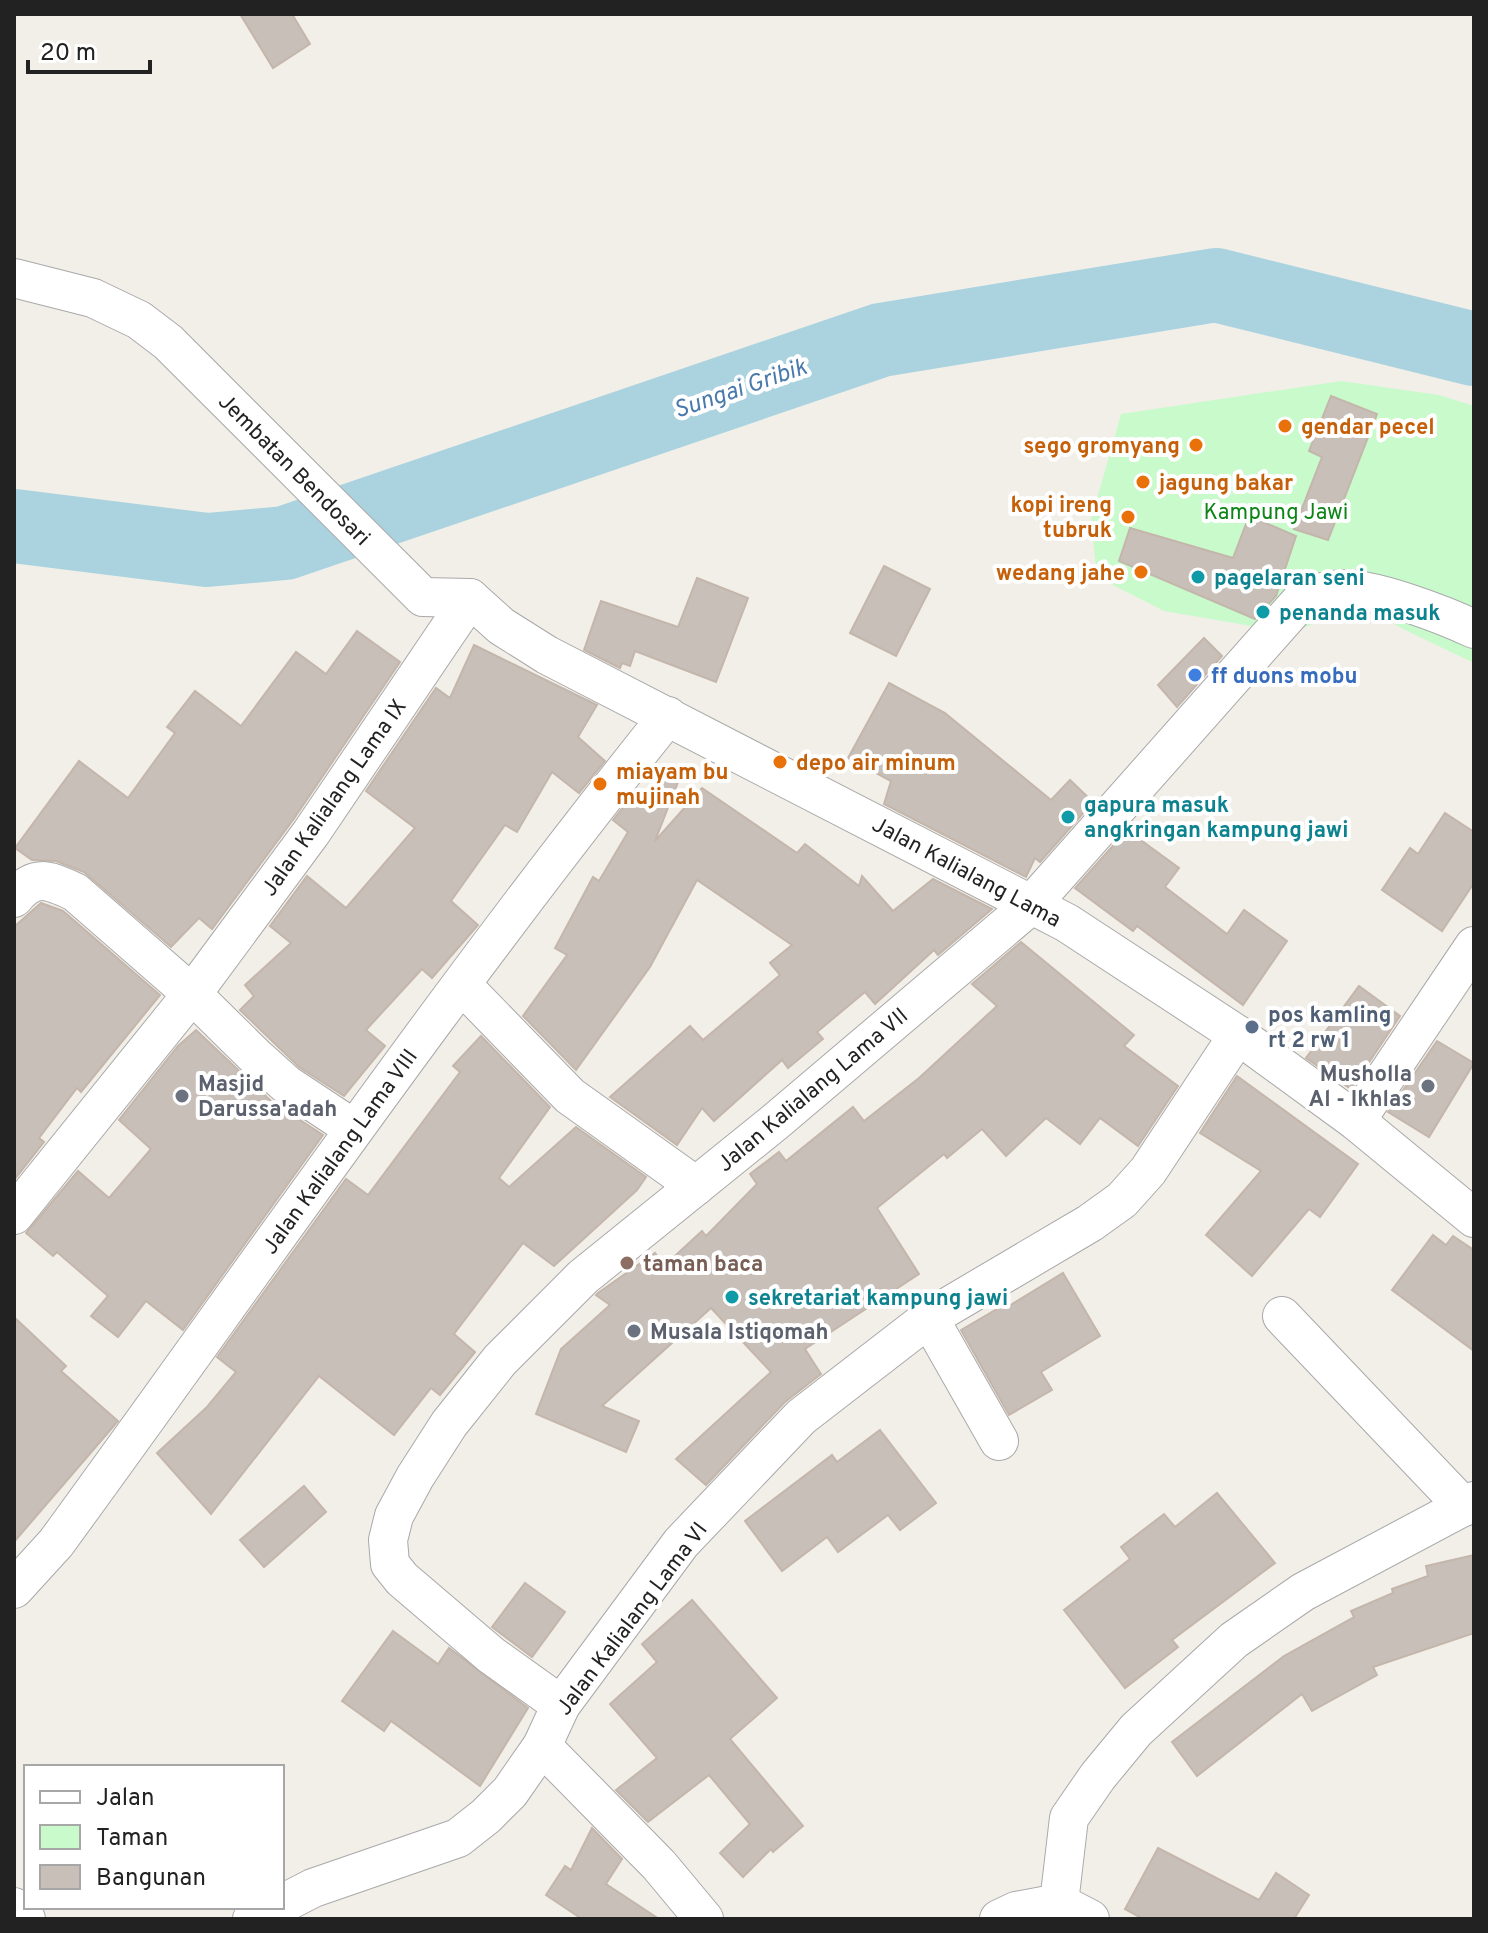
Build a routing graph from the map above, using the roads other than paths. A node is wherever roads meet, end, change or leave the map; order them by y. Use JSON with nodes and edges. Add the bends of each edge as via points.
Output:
{"nodes":[{"id":1,"x":14,"y":278,"type":"edge"},
{"id":2,"x":470,"y":598,"type":"junction"},
{"id":3,"x":1474,"y":629,"type":"edge"},
{"id":4,"x":668,"y":716,"type":"junction"},
{"id":5,"x":14,"y":898,"type":"edge"},
{"id":6,"x":1031,"y":905,"type":"junction"},
{"id":7,"x":1474,"y":946,"type":"edge"},
{"id":8,"x":462,"y":985,"type":"junction"},
{"id":9,"x":192,"y":994,"type":"junction"},
{"id":10,"x":1238,"y":1035,"type":"junction"},
{"id":11,"x":1356,"y":1121,"type":"junction"},
{"id":12,"x":354,"y":1129,"type":"junction"},
{"id":13,"x":696,"y":1186,"type":"junction"},
{"id":14,"x":14,"y":1215,"type":"edge"},
{"id":15,"x":1474,"y":1218,"type":"edge"},
{"id":16,"x":1282,"y":1316,"type":"dead end"},
{"id":17,"x":929,"y":1318,"type":"junction"},
{"id":18,"x":999,"y":1441,"type":"dead end"},
{"id":19,"x":1469,"y":1504,"type":"edge"},
{"id":20,"x":14,"y":1589,"type":"edge"},
{"id":21,"x":561,"y":1705,"type":"junction"},
{"id":22,"x":542,"y":1746,"type":"junction"},
{"id":23,"x":1070,"y":1900,"type":"edge"},
{"id":24,"x":284,"y":1903,"type":"edge"},
{"id":25,"x":14,"y":1907,"type":"edge"},
{"id":26,"x":272,"y":1909,"type":"edge"},
{"id":27,"x":26,"y":1919,"type":"edge"},
{"id":28,"x":252,"y":1919,"type":"edge"},
{"id":29,"x":704,"y":1919,"type":"edge"},
{"id":30,"x":999,"y":1919,"type":"edge"}],
"edges":[{"from":1,"to":2,"type":"street","name":"Jembatan Bendosari","via":[[93,298],[139,320],[168,342],[423,597]]},
{"from":2,"to":4,"type":"street","name":"Jalan Kalialang Lama","via":[[501,626],[547,655]]},
{"from":2,"to":9,"type":"street","name":"Jalan Kalialang Lama IX","via":[[311,833]]},
{"from":3,"to":6,"type":"street","name":"Jalan Kalialang Lama VII","via":[[1381,595],[1330,590],[1305,596]]},
{"from":4,"to":6,"type":"street","name":"Jalan Kalialang Lama"},
{"from":4,"to":8,"type":"street","name":"Jalan Kalialang Lama VIII"},
{"from":5,"to":9,"type":"street","via":[[25,885],[39,880],[75,892]]},
{"from":6,"to":10,"type":"street","name":"Jalan Kalialang Lama"},
{"from":6,"to":13,"type":"street","name":"Jalan Kalialang Lama VII"},
{"from":7,"to":11,"type":"street"},
{"from":8,"to":12,"type":"street","name":"Jalan Kalialang Lama VIII"},
{"from":8,"to":13,"type":"street","via":[[570,1096]]},
{"from":9,"to":12,"type":"street","via":[[286,1084]]},
{"from":9,"to":14,"type":"street","name":"Jalan Kalialang Lama IX"},
{"from":10,"to":11,"type":"street","name":"Jalan Kalialang Lama"},
{"from":10,"to":17,"type":"street","name":"Jalan Kalialang Lama VI","via":[[1148,1171],[1122,1200]]},
{"from":11,"to":15,"type":"street","name":"Jalan Kalialang Lama"},
{"from":12,"to":20,"type":"street","name":"Jalan Kalialang Lama VIII","via":[[65,1531]]},
{"from":13,"to":21,"type":"street","name":"Jalan Kalialang Lama VII","via":[[583,1277],[500,1360],[449,1424],[394,1516],[387,1553],[402,1579],[491,1655]]},
{"from":16,"to":19,"type":"street"},
{"from":17,"to":18,"type":"street"},
{"from":17,"to":21,"type":"street","name":"Jalan Kalialang Lama VI","via":[[801,1417],[681,1543]]},
{"from":19,"to":23,"type":"street","via":[[1303,1592],[1234,1640],[1136,1730],[1069,1818]]},
{"from":21,"to":22,"type":"street","name":"Jalan Kalialang Lama VI"},
{"from":22,"to":24,"type":"street","name":"Jalan Kalialang Lama VI","via":[[510,1792],[458,1838]]},
{"from":22,"to":29,"type":"street","via":[[659,1865]]},
{"from":23,"to":30,"type":"street"},
{"from":25,"to":27,"type":"street"},
{"from":26,"to":28,"type":"street"}]}
